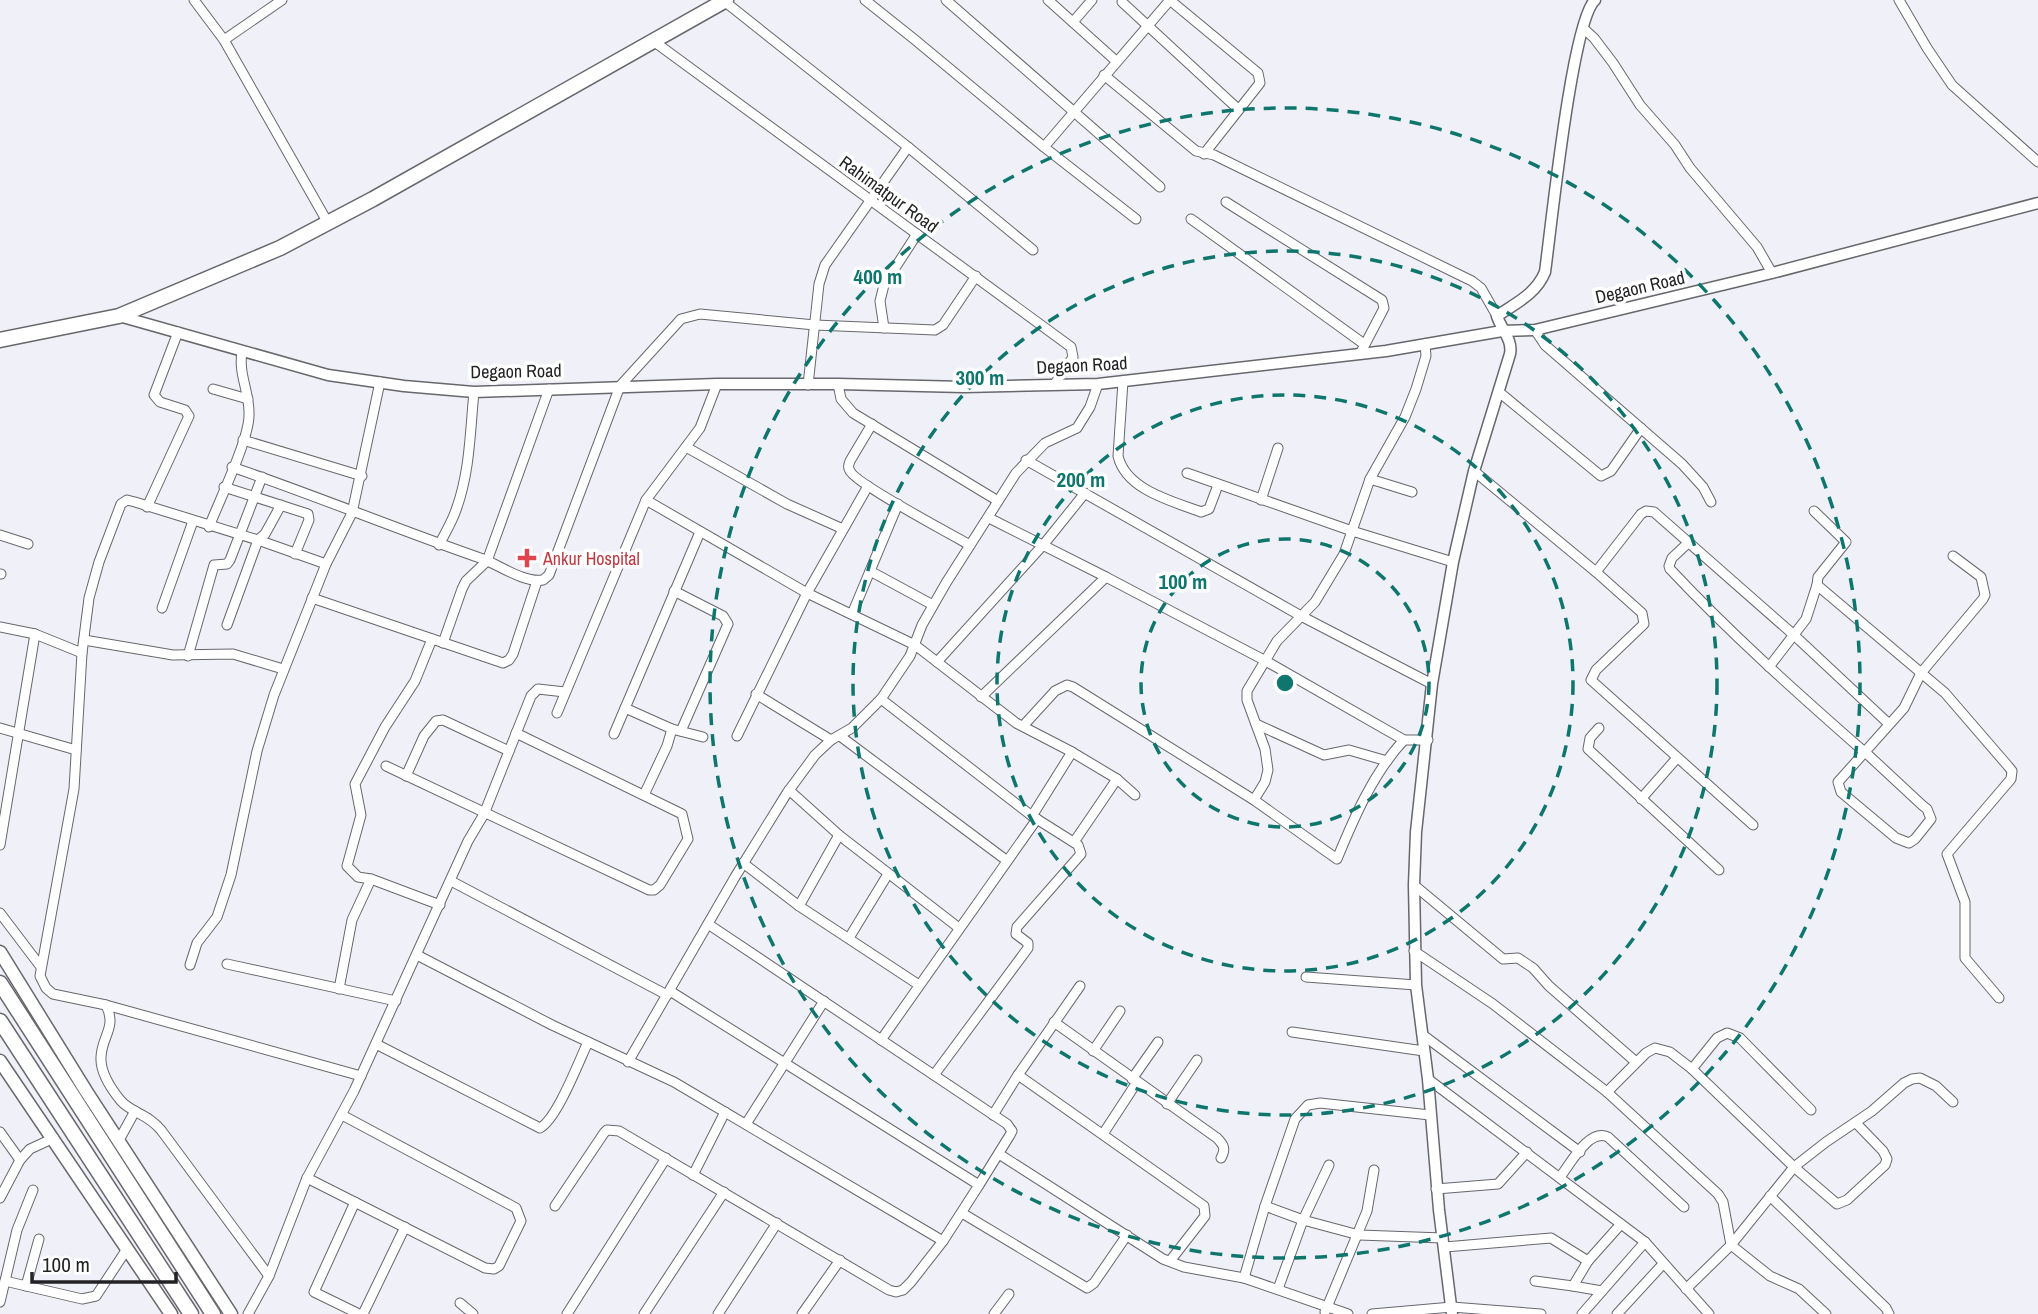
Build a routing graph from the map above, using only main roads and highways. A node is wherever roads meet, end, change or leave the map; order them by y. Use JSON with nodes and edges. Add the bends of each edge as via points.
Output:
{"nodes":[{"id":1,"x":725,"y":0,"type":"edge"},
{"id":2,"x":0,"y":340,"type":"edge"},
{"id":3,"x":0,"y":952,"type":"edge"},
{"id":4,"x":0,"y":984,"type":"edge"},
{"id":5,"x":0,"y":1021,"type":"edge"},
{"id":6,"x":0,"y":1061,"type":"edge"},
{"id":7,"x":171,"y":1314,"type":"edge"},
{"id":8,"x":191,"y":1314,"type":"edge"},
{"id":9,"x":213,"y":1314,"type":"edge"},
{"id":10,"x":231,"y":1314,"type":"edge"}],
"edges":[{"from":1,"to":2,"type":"main road","via":[[280,248],[119,316]]},
{"from":3,"to":10,"type":"main road"},
{"from":4,"to":9,"type":"main road"},
{"from":5,"to":8,"type":"main road"},
{"from":6,"to":7,"type":"main road"}]}
